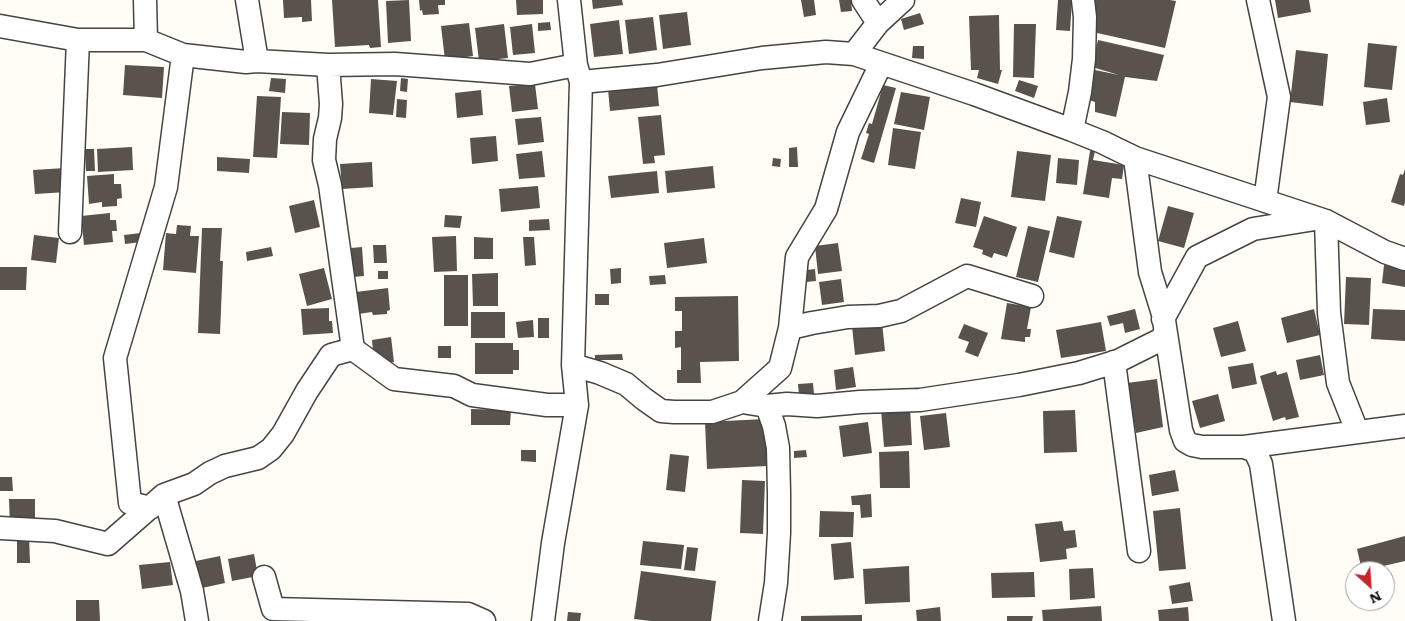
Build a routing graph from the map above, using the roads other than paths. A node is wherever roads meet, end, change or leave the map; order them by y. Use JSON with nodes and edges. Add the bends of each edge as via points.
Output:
{"nodes":[{"id":1,"x":145,"y":0,"type":"edge"},
{"id":2,"x":247,"y":0,"type":"edge"},
{"id":3,"x":569,"y":0,"type":"edge"},
{"id":4,"x":863,"y":0,"type":"edge"},
{"id":5,"x":903,"y":0,"type":"edge"},
{"id":6,"x":1083,"y":0,"type":"edge"},
{"id":7,"x":1258,"y":0,"type":"edge"},
{"id":8,"x":878,"y":23,"type":"junction"},
{"id":9,"x":0,"y":26,"type":"edge"},
{"id":10,"x":78,"y":40,"type":"junction"},
{"id":11,"x":146,"y":40,"type":"junction"},
{"id":12,"x":854,"y":54,"type":"junction"},
{"id":13,"x":183,"y":55,"type":"junction"},
{"id":14,"x":257,"y":61,"type":"junction"},
{"id":15,"x":881,"y":64,"type":"junction"},
{"id":16,"x":328,"y":65,"type":"junction"},
{"id":17,"x":579,"y":74,"type":"junction"},
{"id":18,"x":1072,"y":130,"type":"junction"},
{"id":19,"x":1135,"y":158,"type":"junction"},
{"id":20,"x":1265,"y":201,"type":"junction"},
{"id":21,"x":1322,"y":220,"type":"junction"},
{"id":22,"x":70,"y":232,"type":"dead end"},
{"id":23,"x":1405,"y":259,"type":"edge"},
{"id":24,"x":1032,"y":296,"type":"dead end"},
{"id":25,"x":1164,"y":326,"type":"junction"},
{"id":26,"x":790,"y":328,"type":"junction"},
{"id":27,"x":353,"y":350,"type":"junction"},
{"id":28,"x":1114,"y":362,"type":"junction"},
{"id":29,"x":573,"y":366,"type":"junction"},
{"id":30,"x":780,"y":368,"type":"junction"},
{"id":31,"x":742,"y":402,"type":"junction"},
{"id":32,"x":578,"y":405,"type":"junction"},
{"id":33,"x":777,"y":405,"type":"junction"},
{"id":34,"x":1405,"y":426,"type":"edge"},
{"id":35,"x":1357,"y":431,"type":"junction"},
{"id":36,"x":1244,"y":447,"type":"junction"},
{"id":37,"x":157,"y":502,"type":"junction"},
{"id":38,"x":0,"y":528,"type":"edge"},
{"id":39,"x":1139,"y":551,"type":"dead end"},
{"id":40,"x":264,"y":577,"type":"dead end"},
{"id":41,"x":196,"y":621,"type":"edge"},
{"id":42,"x":484,"y":621,"type":"edge"},
{"id":43,"x":543,"y":621,"type":"edge"},
{"id":44,"x":770,"y":621,"type":"edge"},
{"id":45,"x":1284,"y":621,"type":"edge"}],
"edges":[{"from":1,"to":11,"type":"street"},
{"from":2,"to":14,"type":"street"},
{"from":3,"to":17,"type":"street"},
{"from":4,"to":8,"type":"street"},
{"from":5,"to":8,"type":"street"},
{"from":6,"to":18,"type":"street","via":[[1084,59]]},
{"from":7,"to":20,"type":"street","via":[[1279,97]]},
{"from":8,"to":12,"type":"street"},
{"from":9,"to":10,"type":"street"},
{"from":10,"to":11,"type":"street"},
{"from":10,"to":22,"type":"street"},
{"from":11,"to":13,"type":"street"},
{"from":12,"to":15,"type":"street"},
{"from":12,"to":17,"type":"street","via":[[826,52],[762,58],[657,75]]},
{"from":13,"to":14,"type":"street"},
{"from":13,"to":37,"type":"street","via":[[166,187],[115,358],[130,503]]},
{"from":14,"to":16,"type":"street"},
{"from":15,"to":18,"type":"street"},
{"from":15,"to":26,"type":"street","via":[[848,132],[826,209],[797,258]]},
{"from":16,"to":17,"type":"street","via":[[395,64],[530,74]]},
{"from":16,"to":27,"type":"street","via":[[331,104],[324,160]]},
{"from":17,"to":29,"type":"street"},
{"from":18,"to":19,"type":"street"},
{"from":19,"to":20,"type":"street"},
{"from":19,"to":25,"type":"street","via":[[1150,272]]},
{"from":20,"to":21,"type":"street"},
{"from":21,"to":23,"type":"street"},
{"from":21,"to":25,"type":"street","via":[[1253,228],[1197,257]]},
{"from":21,"to":35,"type":"street","via":[[1338,384]]},
{"from":24,"to":26,"type":"street","via":[[967,276],[902,311]]},
{"from":25,"to":28,"type":"street","via":[[1162,339]]},
{"from":25,"to":36,"type":"street","via":[[1185,441],[1202,447]]},
{"from":26,"to":30,"type":"street"},
{"from":27,"to":32,"type":"street","via":[[394,379],[454,386],[472,395],[547,406]]},
{"from":27,"to":37,"type":"street","via":[[331,355],[271,449],[258,458],[225,466]]},
{"from":28,"to":33,"type":"street","via":[[1019,385],[920,400]]},
{"from":28,"to":39,"type":"street"},
{"from":29,"to":31,"type":"street","via":[[626,384],[661,411],[712,412]]},
{"from":29,"to":32,"type":"street"},
{"from":30,"to":31,"type":"street"},
{"from":30,"to":33,"type":"street"},
{"from":31,"to":33,"type":"street"},
{"from":32,"to":43,"type":"street","via":[[553,543]]},
{"from":33,"to":44,"type":"street","via":[[774,426],[778,448],[779,533]]},
{"from":34,"to":35,"type":"street"},
{"from":35,"to":36,"type":"street"},
{"from":36,"to":45,"type":"street","via":[[1255,451],[1261,464]]},
{"from":37,"to":38,"type":"street","via":[[108,544],[55,531]]},
{"from":37,"to":41,"type":"street","via":[[192,591]]},
{"from":40,"to":42,"type":"street","via":[[274,609],[468,614]]}]}
